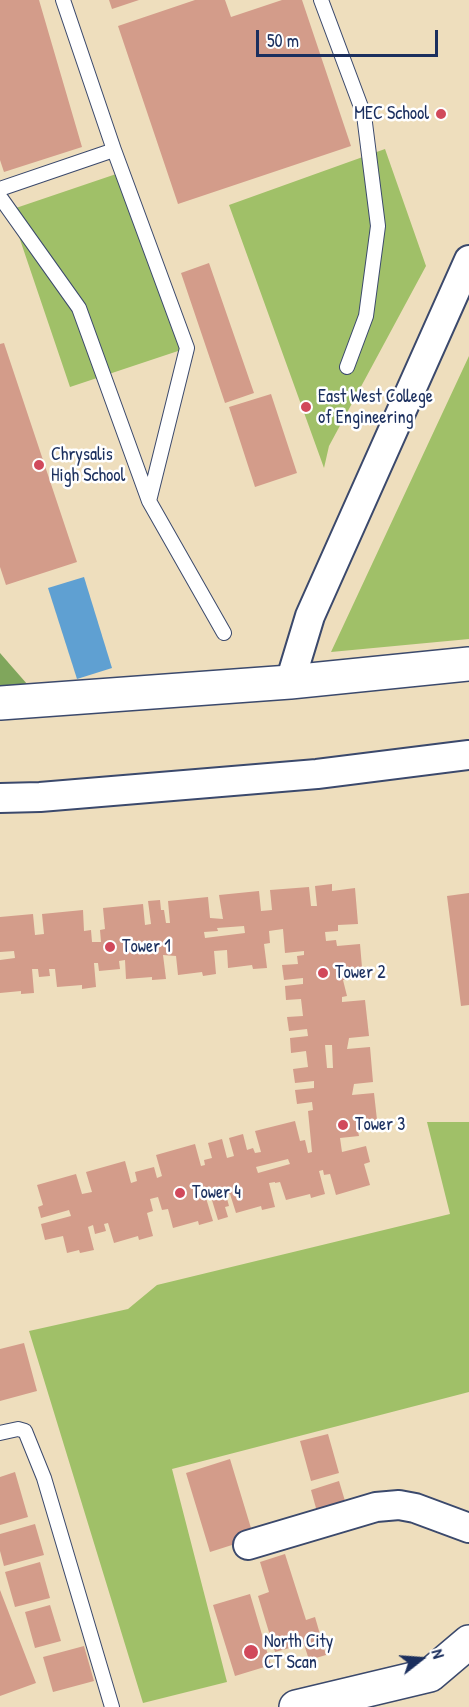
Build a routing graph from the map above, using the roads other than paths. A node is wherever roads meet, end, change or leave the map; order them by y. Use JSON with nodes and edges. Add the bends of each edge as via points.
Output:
{"nodes":[{"id":1,"x":63,"y":0,"type":"edge"},
{"id":2,"x":321,"y":0,"type":"edge"},
{"id":3,"x":114,"y":150,"type":"junction"},
{"id":4,"x":0,"y":189,"type":"edge"},
{"id":5,"x":0,"y":197,"type":"edge"},
{"id":6,"x":469,"y":260,"type":"edge"},
{"id":7,"x":347,"y":367,"type":"dead end"},
{"id":8,"x":149,"y":501,"type":"junction"},
{"id":9,"x":224,"y":633,"type":"dead end"},
{"id":10,"x":469,"y":664,"type":"edge"},
{"id":11,"x":290,"y":682,"type":"junction"},
{"id":12,"x":0,"y":703,"type":"edge"},
{"id":13,"x":469,"y":755,"type":"edge"},
{"id":14,"x":0,"y":798,"type":"edge"},
{"id":15,"x":0,"y":1433,"type":"edge"},
{"id":16,"x":469,"y":1528,"type":"edge"},
{"id":17,"x":248,"y":1545,"type":"dead end"},
{"id":18,"x":469,"y":1643,"type":"edge"},
{"id":19,"x":112,"y":1707,"type":"edge"},
{"id":20,"x":296,"y":1707,"type":"edge"}],
"edges":[{"from":1,"to":3,"type":"lane"},
{"from":2,"to":7,"type":"lane","via":[[364,115],[378,226],[366,316]]},
{"from":3,"to":4,"type":"lane"},
{"from":3,"to":8,"type":"lane","via":[[187,348]]},
{"from":5,"to":8,"type":"lane","via":[[79,308]]},
{"from":6,"to":11,"type":"street","via":[[310,616]]},
{"from":8,"to":9,"type":"lane"},
{"from":10,"to":11,"type":"street"},
{"from":11,"to":12,"type":"street"},
{"from":13,"to":14,"type":"street","via":[[317,774]]},
{"from":15,"to":19,"type":"lane","via":[[25,1431],[44,1478]]},
{"from":16,"to":17,"type":"street","via":[[399,1505],[376,1507]]},
{"from":18,"to":20,"type":"street","via":[[430,1675]]}]}
